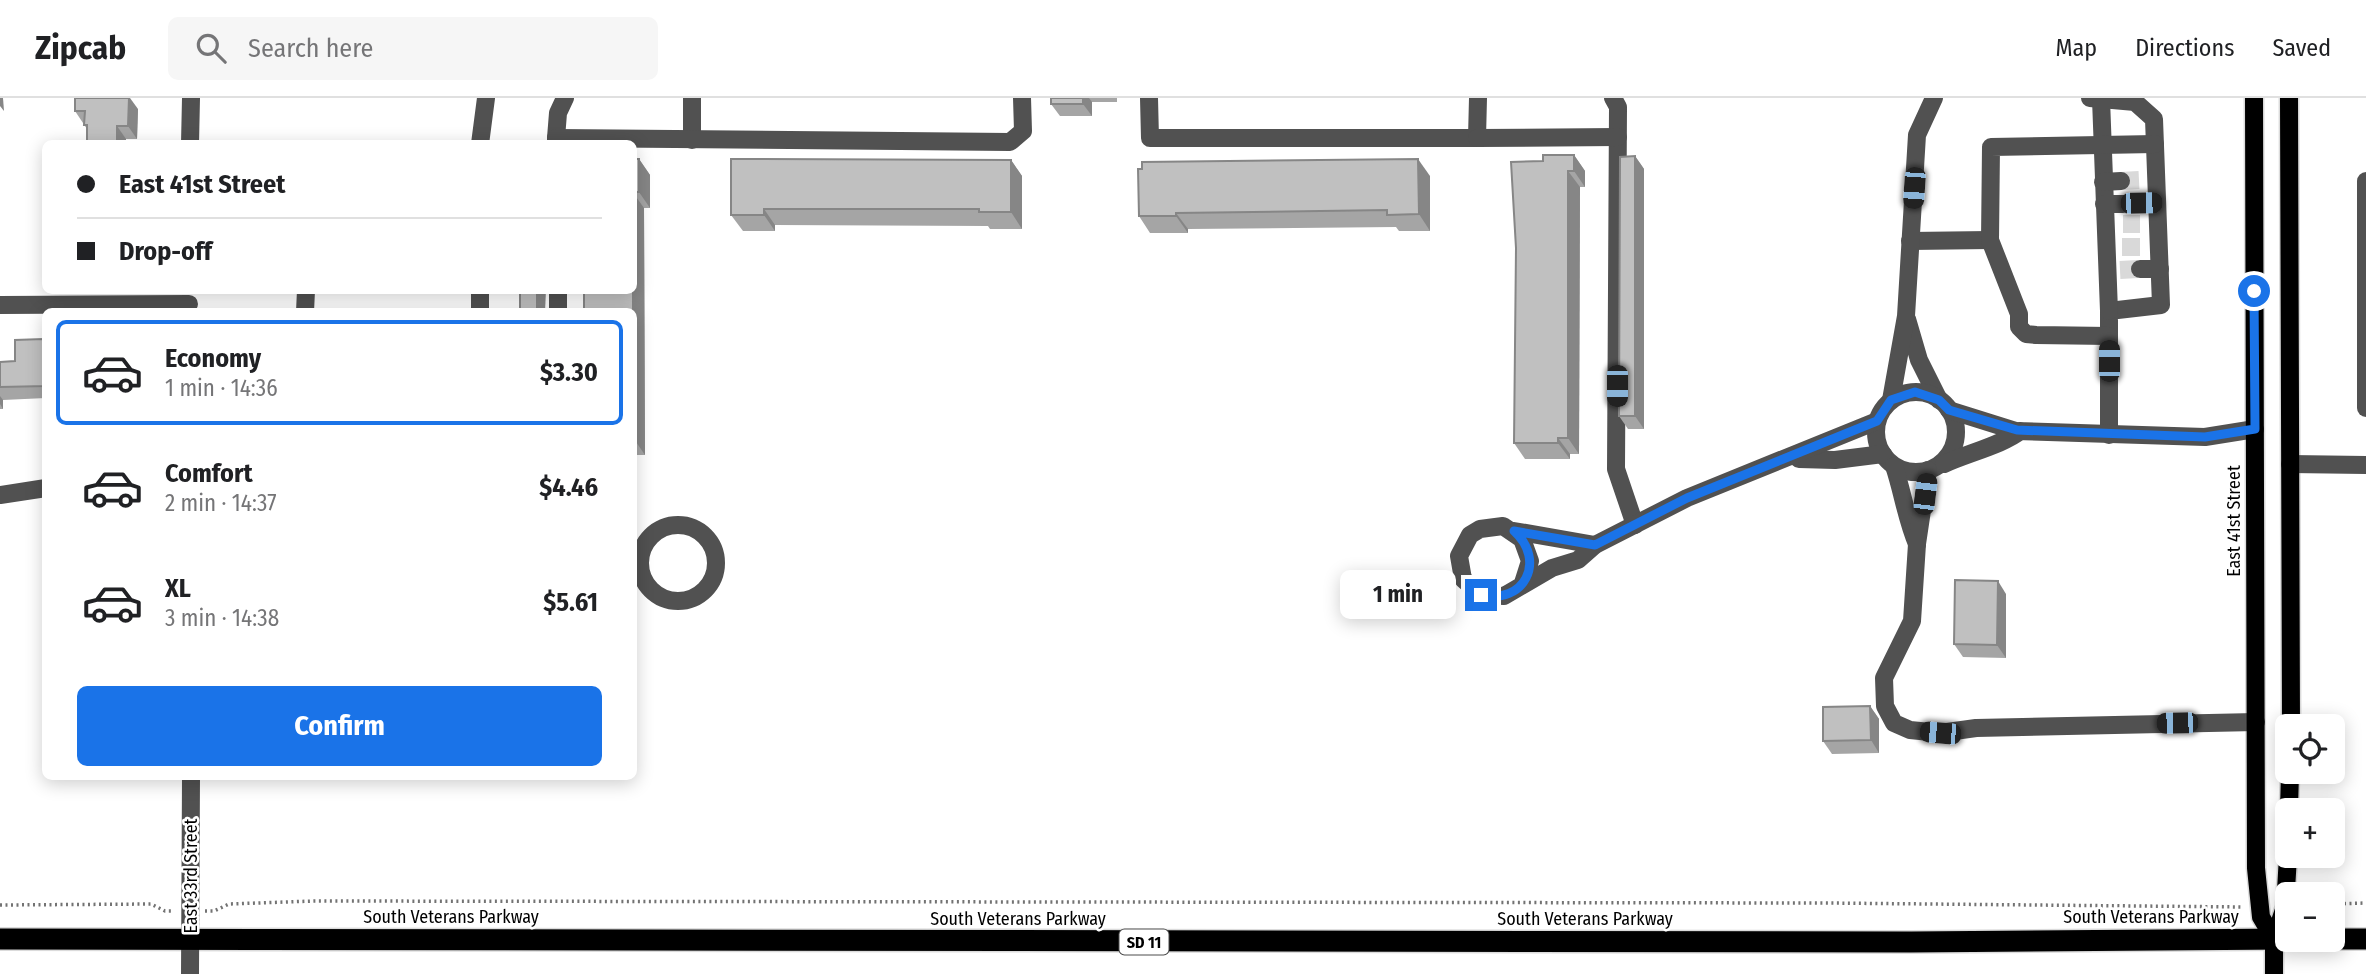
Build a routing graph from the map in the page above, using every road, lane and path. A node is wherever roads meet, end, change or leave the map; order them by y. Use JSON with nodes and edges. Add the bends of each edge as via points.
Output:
{"nodes":[{"id":1,"x":191,"y":98,"type":"edge"},
{"id":2,"x":486,"y":98,"type":"edge"},
{"id":3,"x":565,"y":98,"type":"edge"},
{"id":4,"x":692,"y":98,"type":"edge"},
{"id":5,"x":1021,"y":98,"type":"edge"},
{"id":6,"x":1149,"y":98,"type":"edge"},
{"id":7,"x":1478,"y":98,"type":"edge"},
{"id":8,"x":1614,"y":98,"type":"edge"},
{"id":9,"x":1934,"y":98,"type":"edge"},
{"id":10,"x":2090,"y":98,"type":"edge"},
{"id":11,"x":2254,"y":98,"type":"edge"},
{"id":12,"x":2289,"y":98,"type":"edge"},
{"id":13,"x":2101,"y":99,"type":"edge"},
{"id":14,"x":1618,"y":137,"type":"junction"},
{"id":15,"x":1477,"y":138,"type":"junction"},
{"id":16,"x":190,"y":140,"type":"edge"},
{"id":17,"x":481,"y":140,"type":"edge"},
{"id":18,"x":556,"y":140,"type":"edge"},
{"id":19,"x":637,"y":140,"type":"edge"},
{"id":20,"x":692,"y":140,"type":"junction"},
{"id":21,"x":2155,"y":144,"type":"junction"},
{"id":22,"x":2102,"y":145,"type":"junction"},
{"id":23,"x":2366,"y":181,"type":"edge"},
{"id":24,"x":2104,"y":204,"type":"junction"},
{"id":25,"x":2123,"y":204,"type":"tunnel mouth"},
{"id":26,"x":2366,"y":211,"type":"edge"},
{"id":27,"x":2132,"y":224,"type":"junction"},
{"id":28,"x":1990,"y":240,"type":"junction"},
{"id":29,"x":1910,"y":241,"type":"junction"},
{"id":30,"x":2140,"y":269,"type":"tunnel mouth"},
{"id":31,"x":2160,"y":269,"type":"junction"},
{"id":32,"x":189,"y":302,"type":"edge"},
{"id":33,"x":0,"y":305,"type":"edge"},
{"id":34,"x":2109,"y":311,"type":"junction"},
{"id":35,"x":1906,"y":316,"type":"junction"},
{"id":36,"x":2365,"y":335,"type":"edge"},
{"id":37,"x":2109,"y":336,"type":"junction"},
{"id":38,"x":1891,"y":400,"type":"junction"},
{"id":39,"x":1944,"y":405,"type":"junction"},
{"id":40,"x":2366,"y":408,"type":"edge"},
{"id":41,"x":1877,"y":421,"type":"junction"},
{"id":42,"x":2255,"y":429,"type":"junction"},
{"id":43,"x":2020,"y":431,"type":"junction"},
{"id":44,"x":2109,"y":435,"type":"junction"},
{"id":45,"x":1788,"y":459,"type":"junction"},
{"id":46,"x":1888,"y":460,"type":"junction"},
{"id":47,"x":2290,"y":464,"type":"junction"},
{"id":48,"x":2366,"y":466,"type":"edge"},
{"id":49,"x":1932,"y":469,"type":"junction"},
{"id":50,"x":42,"y":489,"type":"edge"},
{"id":51,"x":0,"y":495,"type":"edge"},
{"id":52,"x":1635,"y":525,"type":"junction"},
{"id":53,"x":1514,"y":531,"type":"junction"},
{"id":54,"x":639,"y":544,"type":"edge"},
{"id":55,"x":1917,"y":544,"type":"junction"},
{"id":56,"x":1595,"y":545,"type":"junction"},
{"id":57,"x":640,"y":583,"type":"edge"},
{"id":58,"x":1523,"y":583,"type":"junction"},
{"id":59,"x":2291,"y":714,"type":"edge"},
{"id":60,"x":2256,"y":722,"type":"junction"},
{"id":61,"x":191,"y":780,"type":"edge"},
{"id":62,"x":2366,"y":903,"type":"edge"},
{"id":63,"x":2345,"y":904,"type":"edge"},
{"id":64,"x":0,"y":905,"type":"edge"},
{"id":65,"x":2260,"y":908,"type":"junction"},
{"id":66,"x":191,"y":911,"type":"junction"},
{"id":67,"x":2275,"y":930,"type":"edge"},
{"id":68,"x":191,"y":938,"type":"junction"},
{"id":69,"x":0,"y":939,"type":"edge"},
{"id":70,"x":2275,"y":939,"type":"edge"},
{"id":71,"x":2345,"y":939,"type":"edge"},
{"id":72,"x":2366,"y":939,"type":"edge"},
{"id":73,"x":2278,"y":952,"type":"edge"},
{"id":74,"x":190,"y":974,"type":"edge"},
{"id":75,"x":2274,"y":974,"type":"edge"}],
"edges":[{"from":1,"to":16,"type":"street"},
{"from":2,"to":17,"type":"street"},
{"from":3,"to":18,"type":"street","via":[[558,113]]},
{"from":4,"to":20,"type":"street"},
{"from":5,"to":20,"type":"street","via":[[1023,131],[1010,142]]},
{"from":6,"to":15,"type":"street","via":[[1150,138]]},
{"from":7,"to":15,"type":"street"},
{"from":8,"to":14,"type":"street"},
{"from":9,"to":29,"type":"street","via":[[1917,135]]},
{"from":10,"to":13,"type":"street"},
{"from":11,"to":42,"type":"main road","name":"East 41st Street"},
{"from":12,"to":47,"type":"main road"},
{"from":13,"to":21,"type":"street","via":[[2136,102],[2154,119]]},
{"from":13,"to":22,"type":"street"},
{"from":14,"to":15,"type":"street"},
{"from":14,"to":52,"type":"street","via":[[1616,470]]},
{"from":19,"to":20,"type":"street"},
{"from":21,"to":22,"type":"street"},
{"from":21,"to":27,"type":"street","via":[[2149,203]]},
{"from":22,"to":24,"type":"street","via":[[2112,182]]},
{"from":22,"to":28,"type":"street","via":[[1991,147]]},
{"from":23,"to":26,"type":"street"},
{"from":24,"to":25,"type":"street"},
{"from":24,"to":27,"type":"street"},
{"from":26,"to":36,"type":"street"},
{"from":27,"to":31,"type":"street","via":[[2150,246]]},
{"from":27,"to":34,"type":"street","via":[[2114,247]]},
{"from":28,"to":29,"type":"street"},
{"from":28,"to":37,"type":"street","via":[[2019,314],[2019,327],[2026,334]]},
{"from":29,"to":35,"type":"street"},
{"from":30,"to":31,"type":"street"},
{"from":31,"to":34,"type":"street","via":[[2161,305]]},
{"from":32,"to":33,"type":"street"},
{"from":34,"to":37,"type":"street"},
{"from":35,"to":38,"type":"street"},
{"from":35,"to":39,"type":"street","via":[[1919,360]]},
{"from":36,"to":40,"type":"street"},
{"from":37,"to":44,"type":"street"},
{"from":38,"to":39,"type":"street","via":[[1915,392]]},
{"from":38,"to":41,"type":"street"},
{"from":39,"to":43,"type":"street"},
{"from":39,"to":49,"type":"street","via":[[1955,422],[1956,436],[1952,449]]},
{"from":41,"to":45,"type":"street"},
{"from":41,"to":46,"type":"street","via":[[1875,434]]},
{"from":42,"to":44,"type":"street","via":[[2205,437]]},
{"from":42,"to":60,"type":"main road","name":"East 41st Street"},
{"from":43,"to":44,"type":"street"},
{"from":43,"to":49,"type":"street","via":[[2009,440]]},
{"from":45,"to":46,"type":"street"},
{"from":45,"to":52,"type":"street","via":[[1687,498]]},
{"from":46,"to":49,"type":"street","via":[[1906,472]]},
{"from":46,"to":55,"type":"street"},
{"from":47,"to":48,"type":"street"},
{"from":47,"to":59,"type":"main road"},
{"from":49,"to":55,"type":"street"},
{"from":50,"to":51,"type":"street"},
{"from":52,"to":56,"type":"street"},
{"from":53,"to":56,"type":"street"},
{"from":53,"to":58,"type":"street","via":[[1528,549]]},
{"from":53,"to":58,"type":"street","via":[[1491,526],[1470,536],[1459,556],[1459,568],[1471,589],[1481,595],[1504,596]]},
{"from":54,"to":57,"type":"street"},
{"from":54,"to":57,"type":"street","via":[[659,529],[684,525],[707,537],[716,561],[710,585],[690,600],[665,600]]},
{"from":55,"to":60,"type":"street","via":[[1912,621],[1884,678],[1885,706],[1894,723],[1940,733],[1990,727]]},
{"from":56,"to":58,"type":"street","via":[[1578,560]]},
{"from":60,"to":65,"type":"main road","name":"East 41st Street"},
{"from":61,"to":66,"type":"street","name":"East 33rd Street"},
{"from":62,"to":63,"type":"path"},
{"from":64,"to":66,"type":"path","via":[[151,905],[165,911]]},
{"from":65,"to":66,"type":"path","via":[[2097,903],[314,901],[229,904],[214,911]]},
{"from":65,"to":67,"type":"main road","name":"East 41st Street"},
{"from":66,"to":68,"type":"street","name":"East 33rd Street"},
{"from":68,"to":69,"type":"highway","name":"South Veterans Parkway","number":"SD 11"},
{"from":68,"to":70,"type":"highway","name":"South Veterans Parkway","number":"SD 11","via":[[861,942]]},
{"from":68,"to":74,"type":"street","name":"East 33rd Street"},
{"from":71,"to":72,"type":"highway"},
{"from":73,"to":75,"type":"main road","name":"East 41st Street"}]}
